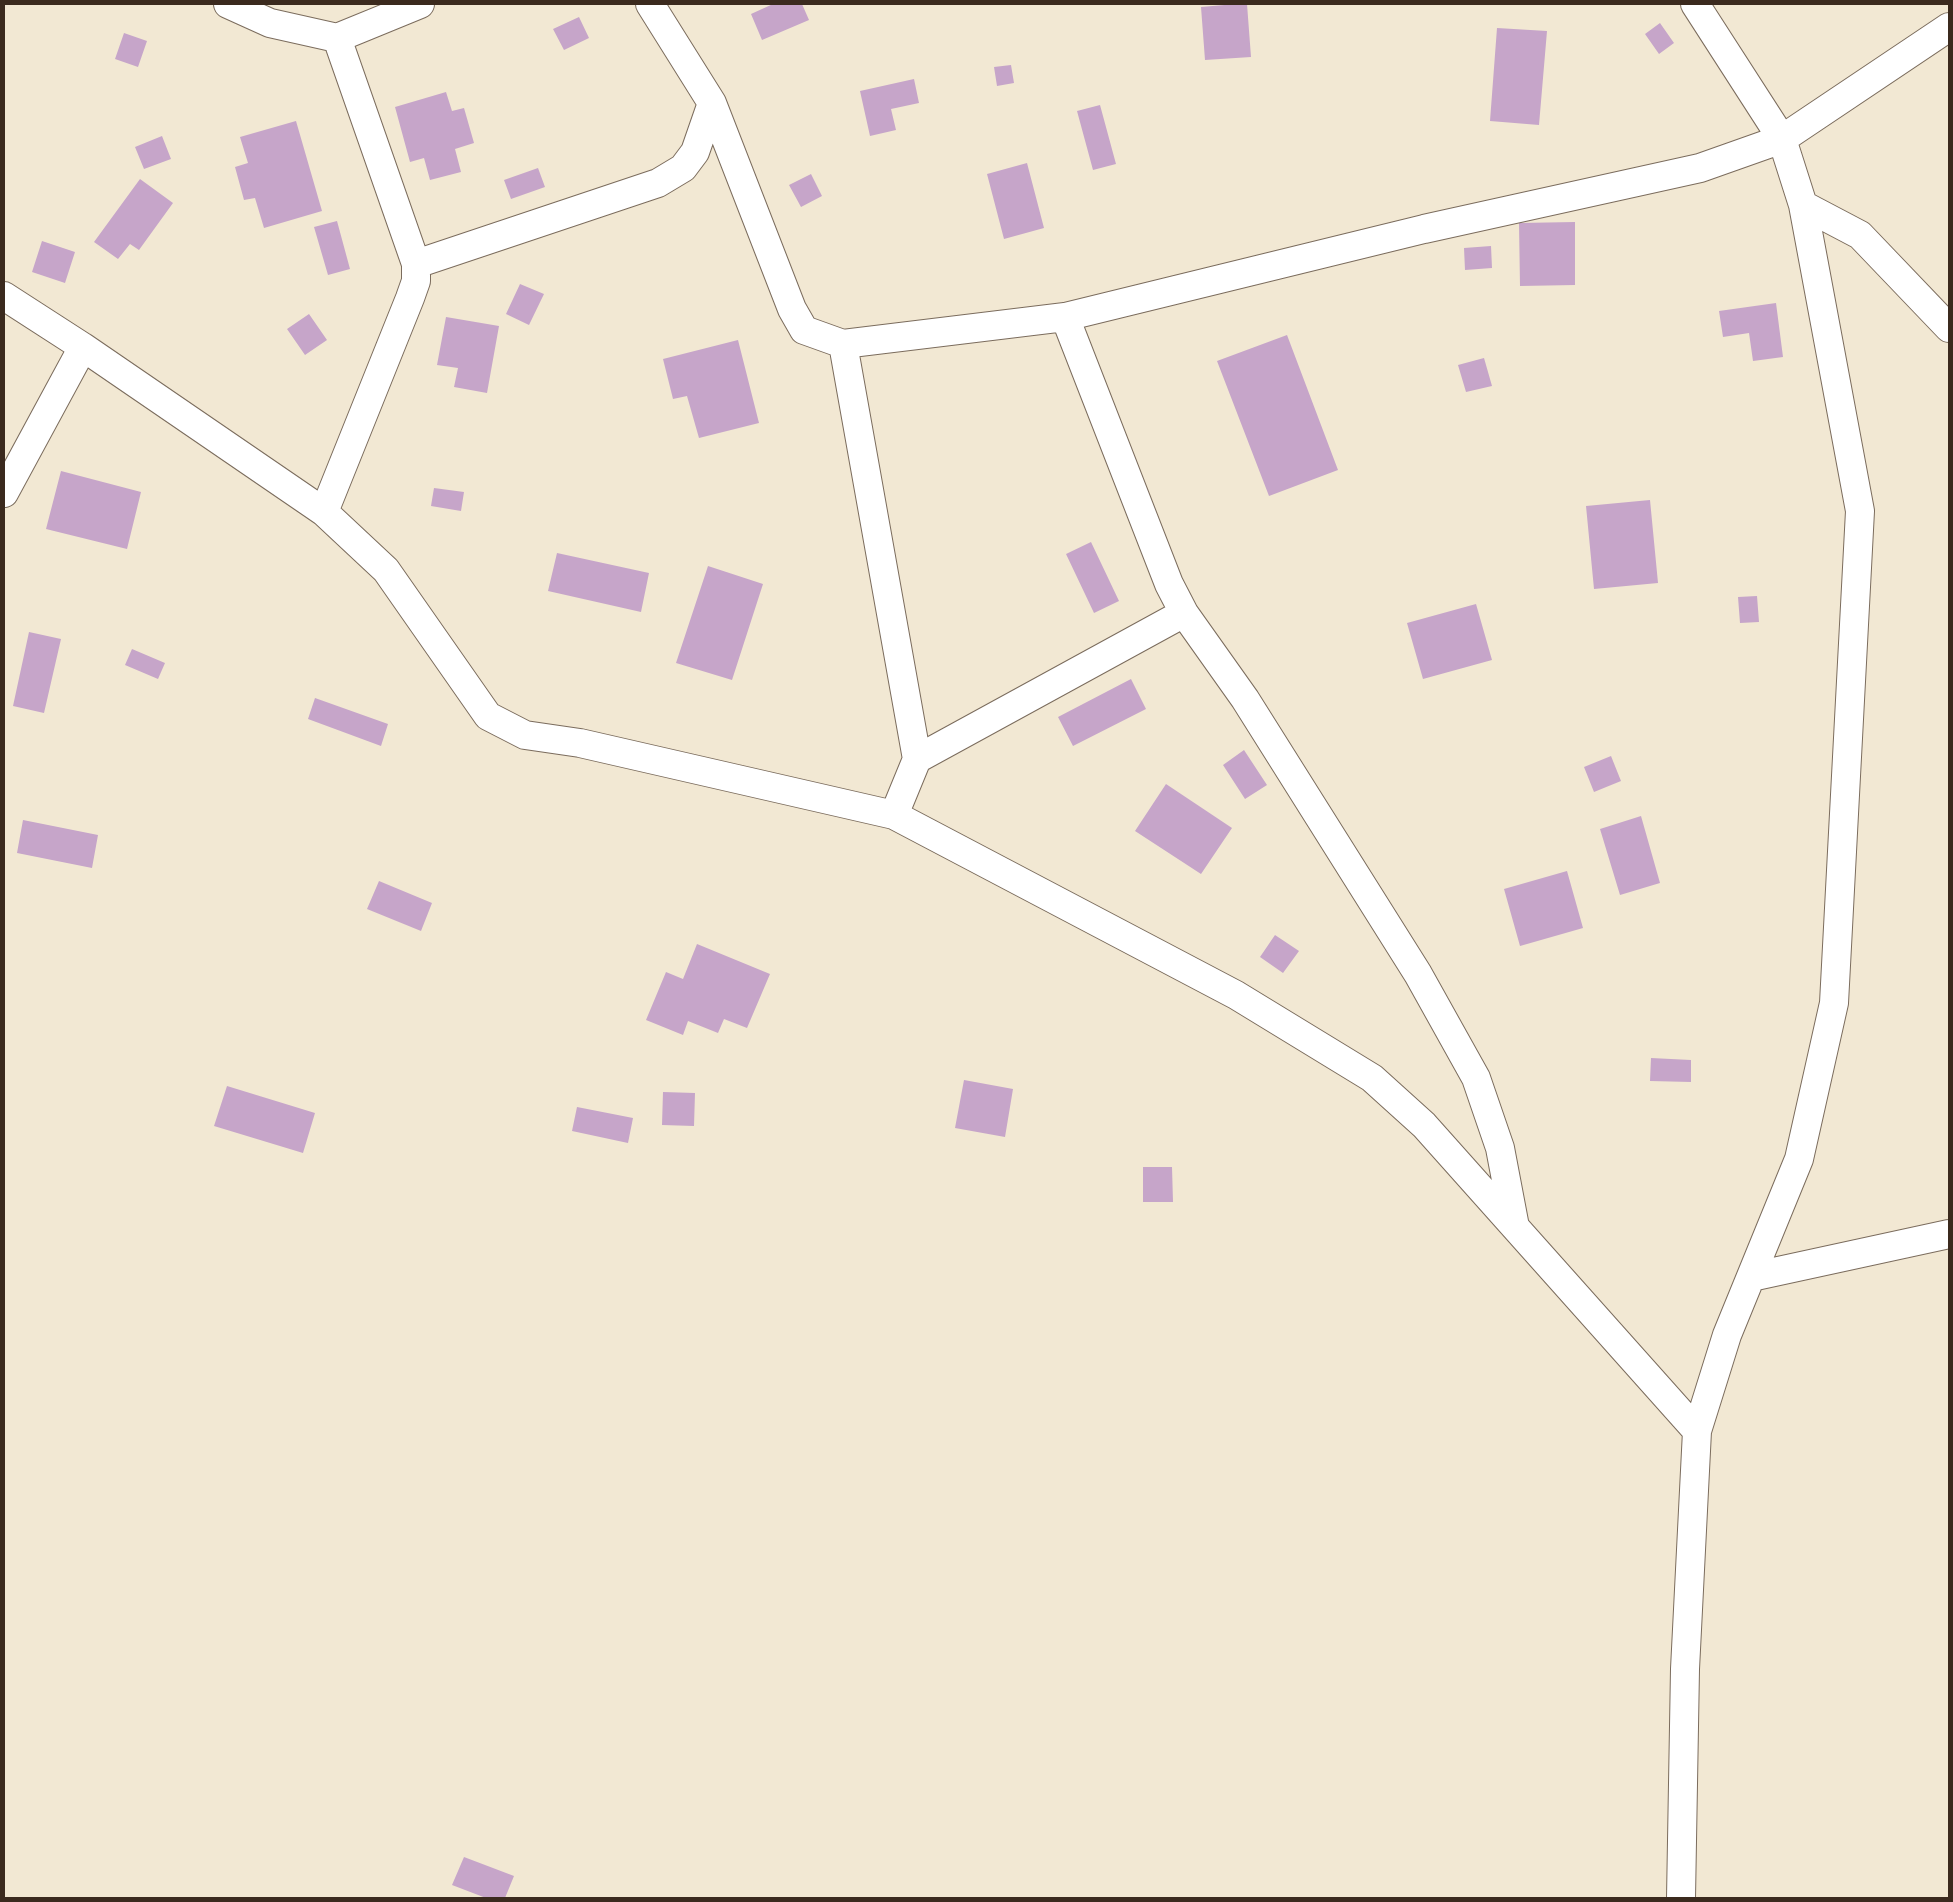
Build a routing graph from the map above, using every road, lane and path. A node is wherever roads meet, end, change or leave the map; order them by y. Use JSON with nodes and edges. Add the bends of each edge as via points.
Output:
{"nodes":[{"id":1,"x":228,"y":4,"type":"edge"},
{"id":2,"x":420,"y":4,"type":"edge"},
{"id":3,"x":650,"y":4,"type":"edge"},
{"id":4,"x":1695,"y":4,"type":"edge"},
{"id":5,"x":1949,"y":27,"type":"edge"},
{"id":6,"x":338,"y":38,"type":"junction"},
{"id":7,"x":712,"y":103,"type":"junction"},
{"id":8,"x":1782,"y":139,"type":"junction"},
{"id":9,"x":1803,"y":205,"type":"junction"},
{"id":10,"x":416,"y":264,"type":"junction"},
{"id":11,"x":4,"y":296,"type":"edge"},
{"id":12,"x":1065,"y":317,"type":"junction"},
{"id":13,"x":1949,"y":328,"type":"edge"},
{"id":14,"x":842,"y":344,"type":"junction"},
{"id":15,"x":83,"y":347,"type":"junction"},
{"id":16,"x":4,"y":493,"type":"edge"},
{"id":17,"x":324,"y":512,"type":"junction"},
{"id":18,"x":1184,"y":612,"type":"junction"},
{"id":19,"x":917,"y":759,"type":"junction"},
{"id":20,"x":894,"y":815,"type":"junction"},
{"id":21,"x":1515,"y":1227,"type":"junction"},
{"id":22,"x":1949,"y":1234,"type":"edge"},
{"id":23,"x":1751,"y":1277,"type":"junction"},
{"id":24,"x":1697,"y":1431,"type":"junction"},
{"id":25,"x":1680,"y":1898,"type":"edge"}],
"edges":[{"from":1,"to":6,"type":"street","via":[[270,23]]},
{"from":2,"to":6,"type":"street"},
{"from":3,"to":7,"type":"street"},
{"from":4,"to":8,"type":"street"},
{"from":5,"to":8,"type":"street"},
{"from":6,"to":10,"type":"street"},
{"from":7,"to":10,"type":"street","via":[[695,152],[683,168],[658,183]]},
{"from":7,"to":14,"type":"street","via":[[792,309],[804,330]]},
{"from":8,"to":9,"type":"street"},
{"from":8,"to":12,"type":"street","via":[[1700,168],[1424,229]]},
{"from":9,"to":13,"type":"street","via":[[1860,235]]},
{"from":9,"to":23,"type":"street","via":[[1860,511],[1834,1003],[1799,1159]]},
{"from":10,"to":17,"type":"street","via":[[416,281],[410,298]]},
{"from":11,"to":15,"type":"street"},
{"from":12,"to":14,"type":"street"},
{"from":12,"to":18,"type":"street","via":[[1169,584]]},
{"from":14,"to":19,"type":"street"},
{"from":15,"to":16,"type":"street"},
{"from":15,"to":17,"type":"street"},
{"from":17,"to":20,"type":"street","via":[[386,570],[488,716],[525,735],[580,744]]},
{"from":18,"to":19,"type":"street"},
{"from":18,"to":21,"type":"street","via":[[1245,699],[1418,974],[1476,1078],[1500,1148]]},
{"from":19,"to":20,"type":"street"},
{"from":20,"to":21,"type":"street","via":[[1236,994],[1372,1078],[1424,1126]]},
{"from":21,"to":24,"type":"street"},
{"from":22,"to":23,"type":"street"},
{"from":23,"to":24,"type":"street","via":[[1727,1335]]},
{"from":24,"to":25,"type":"street","via":[[1685,1669]]}]}
